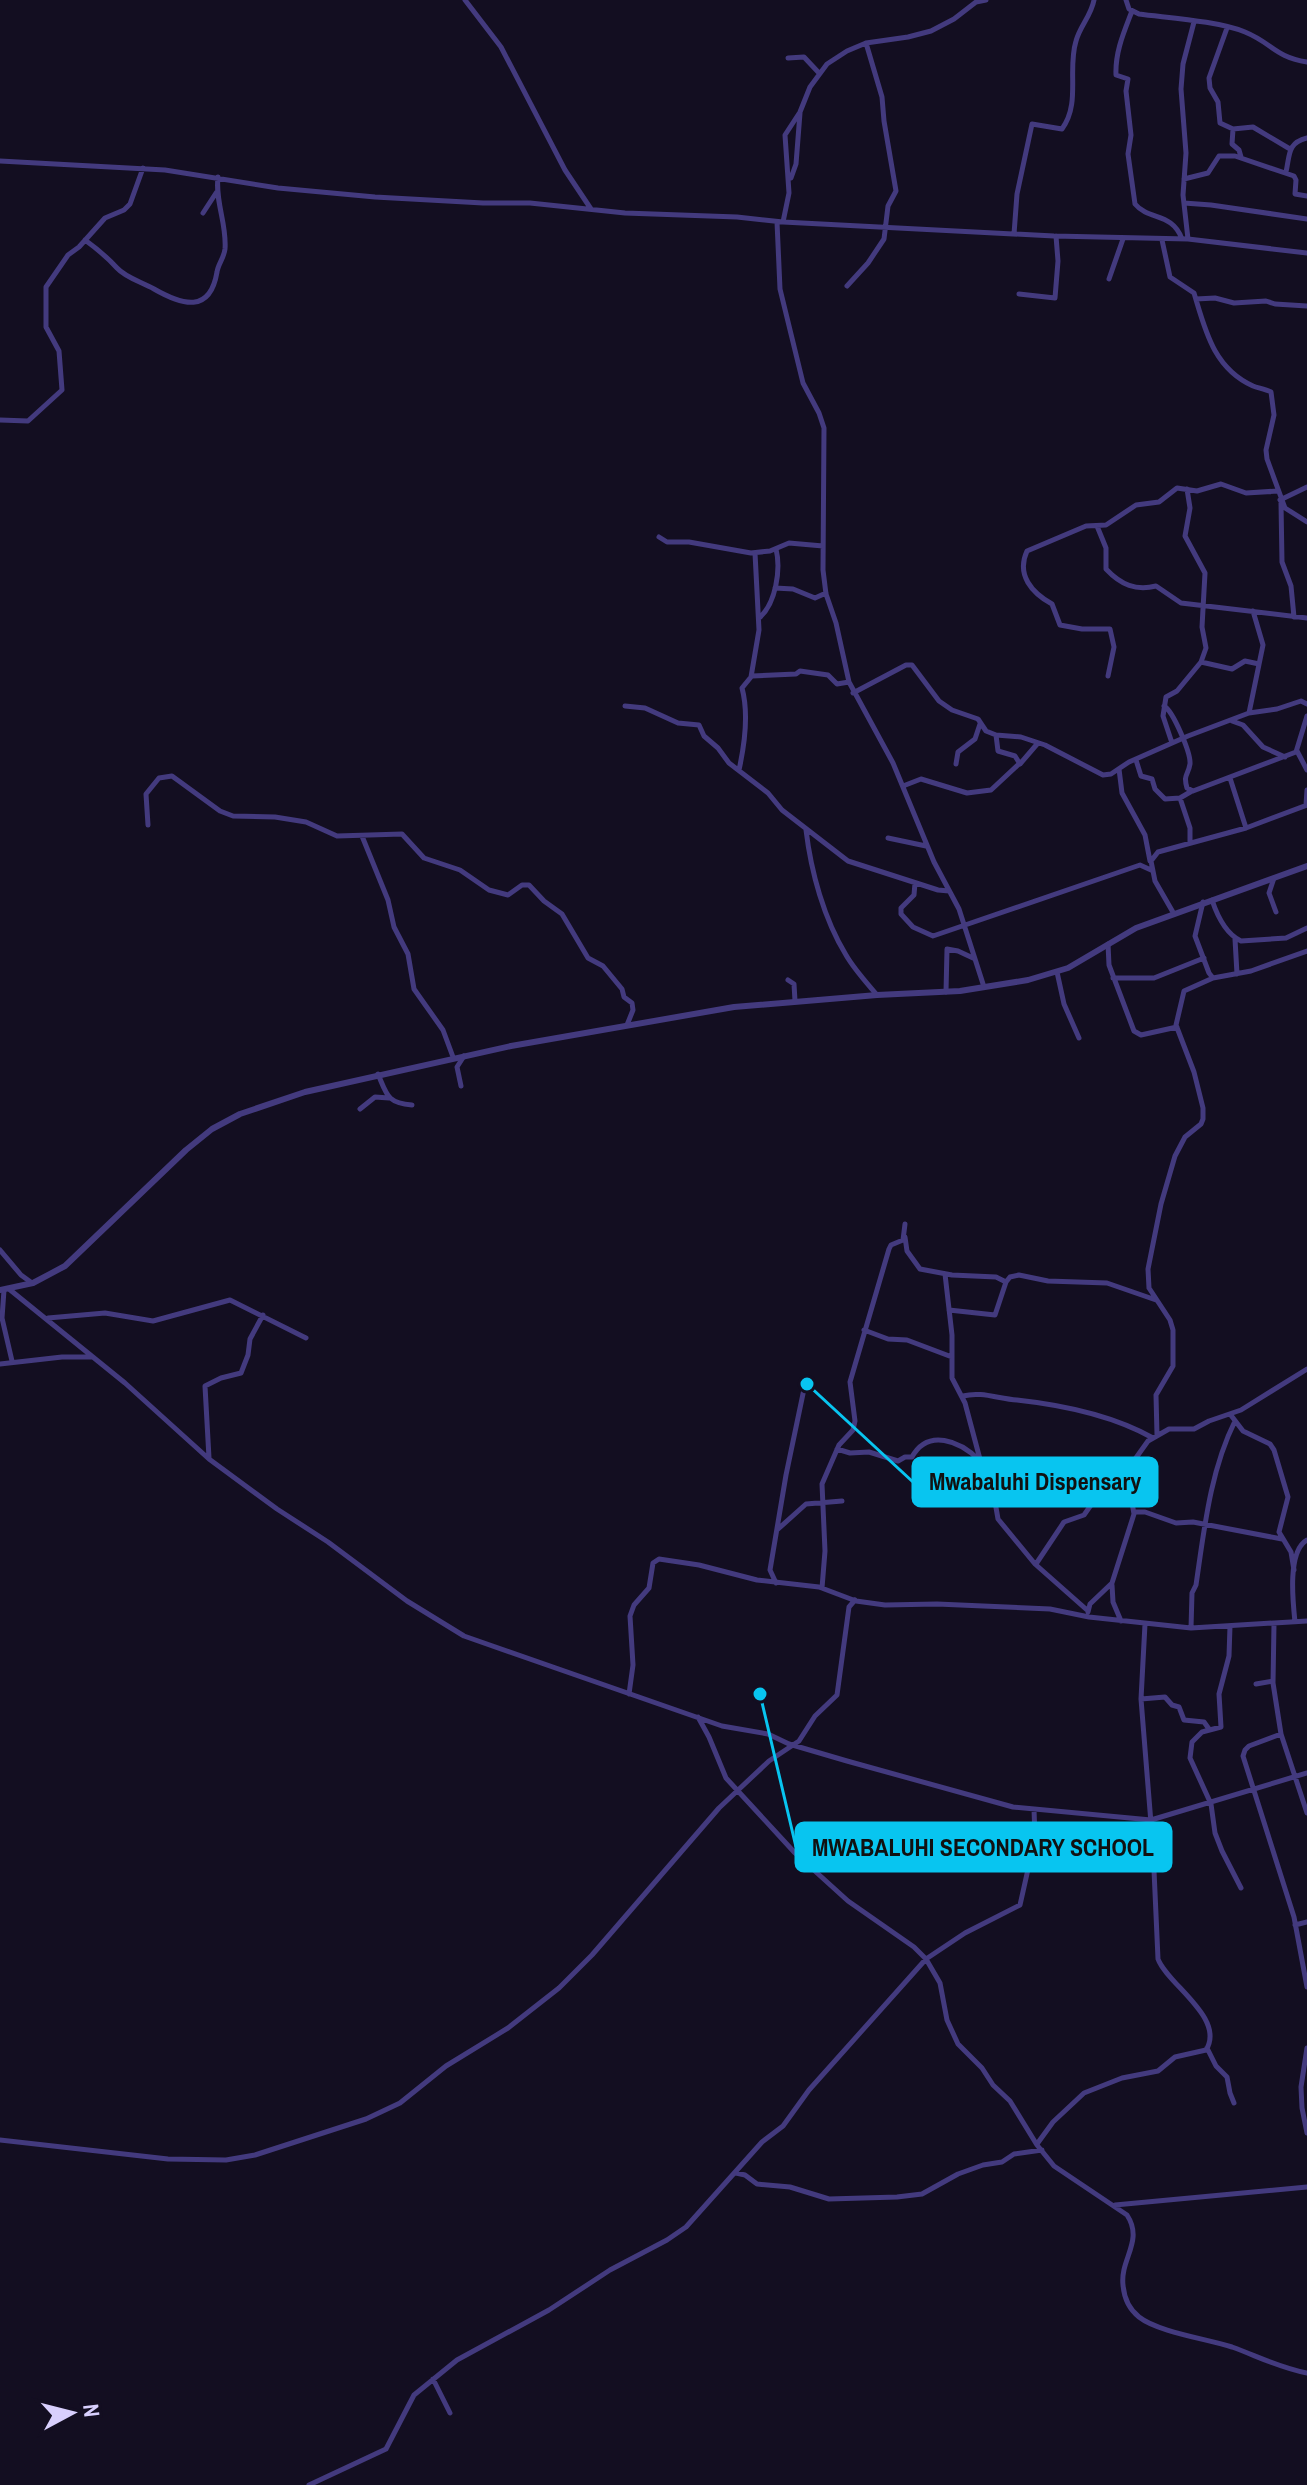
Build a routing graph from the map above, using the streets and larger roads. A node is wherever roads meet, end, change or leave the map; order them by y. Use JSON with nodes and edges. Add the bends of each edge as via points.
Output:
{"nodes":[{"id":1,"x":465,"y":0,"type":"edge"},
{"id":2,"x":986,"y":0,"type":"edge"},
{"id":3,"x":1094,"y":0,"type":"edge"},
{"id":4,"x":1126,"y":0,"type":"edge"},
{"id":5,"x":1132,"y":11,"type":"junction"},
{"id":6,"x":1194,"y":22,"type":"junction"},
{"id":7,"x":1227,"y":28,"type":"junction"},
{"id":8,"x":866,"y":43,"type":"junction"},
{"id":9,"x":788,"y":58,"type":"dead end"},
{"id":10,"x":1307,"y":62,"type":"edge"},
{"id":11,"x":819,"y":73,"type":"junction"},
{"id":12,"x":800,"y":112,"type":"junction"},
{"id":13,"x":1233,"y":129,"type":"junction"},
{"id":14,"x":1307,"y":138,"type":"edge"},
{"id":15,"x":1290,"y":149,"type":"junction"},
{"id":16,"x":1241,"y":157,"type":"junction"},
{"id":17,"x":0,"y":161,"type":"edge"},
{"id":18,"x":143,"y":168,"type":"junction"},
{"id":19,"x":1286,"y":172,"type":"junction"},
{"id":20,"x":218,"y":177,"type":"junction"},
{"id":21,"x":1184,"y":179,"type":"junction"},
{"id":22,"x":789,"y":183,"type":"junction"},
{"id":23,"x":217,"y":192,"type":"junction"},
{"id":24,"x":1307,"y":196,"type":"edge"},
{"id":25,"x":1184,"y":203,"type":"junction"},
{"id":26,"x":592,"y":210,"type":"junction"},
{"id":27,"x":203,"y":213,"type":"dead end"},
{"id":28,"x":1307,"y":219,"type":"edge"},
{"id":29,"x":780,"y":222,"type":"junction"},
{"id":30,"x":887,"y":226,"type":"junction"},
{"id":31,"x":1014,"y":234,"type":"junction"},
{"id":32,"x":1056,"y":236,"type":"junction"},
{"id":33,"x":1123,"y":239,"type":"junction"},
{"id":34,"x":1185,"y":239,"type":"junction"},
{"id":35,"x":85,"y":240,"type":"junction"},
{"id":36,"x":1162,"y":240,"type":"junction"},
{"id":37,"x":1307,"y":253,"type":"edge"},
{"id":38,"x":1109,"y":279,"type":"dead end"},
{"id":39,"x":847,"y":286,"type":"dead end"},
{"id":40,"x":1019,"y":294,"type":"dead end"},
{"id":41,"x":1196,"y":299,"type":"junction"},
{"id":42,"x":1307,"y":306,"type":"edge"},
{"id":43,"x":0,"y":420,"type":"edge"},
{"id":44,"x":1307,"y":487,"type":"edge"},
{"id":45,"x":1187,"y":489,"type":"junction"},
{"id":46,"x":1278,"y":491,"type":"junction"},
{"id":47,"x":1281,"y":501,"type":"junction"},
{"id":48,"x":1307,"y":522,"type":"edge"},
{"id":49,"x":1097,"y":526,"type":"junction"},
{"id":50,"x":659,"y":537,"type":"dead end"},
{"id":51,"x":823,"y":546,"type":"junction"},
{"id":52,"x":776,"y":549,"type":"junction"},
{"id":53,"x":755,"y":553,"type":"junction"},
{"id":54,"x":774,"y":588,"type":"junction"},
{"id":55,"x":826,"y":593,"type":"junction"},
{"id":56,"x":1204,"y":605,"type":"junction"},
{"id":57,"x":1253,"y":611,"type":"junction"},
{"id":58,"x":1294,"y":617,"type":"junction"},
{"id":59,"x":759,"y":618,"type":"junction"},
{"id":60,"x":1307,"y":618,"type":"edge"},
{"id":61,"x":1201,"y":662,"type":"junction"},
{"id":62,"x":1259,"y":664,"type":"junction"},
{"id":63,"x":752,"y":676,"type":"junction"},
{"id":64,"x":1108,"y":676,"type":"dead end"},
{"id":65,"x":849,"y":682,"type":"junction"},
{"id":66,"x":853,"y":694,"type":"junction"},
{"id":67,"x":1307,"y":704,"type":"edge"},
{"id":68,"x":625,"y":706,"type":"dead end"},
{"id":69,"x":1164,"y":706,"type":"junction"},
{"id":70,"x":1249,"y":713,"type":"junction"},
{"id":71,"x":1307,"y":716,"type":"edge"},
{"id":72,"x":1231,"y":721,"type":"junction"},
{"id":73,"x":980,"y":723,"type":"junction"},
{"id":74,"x":996,"y":735,"type":"junction"},
{"id":75,"x":1181,"y":739,"type":"junction"},
{"id":76,"x":1038,"y":743,"type":"junction"},
{"id":77,"x":1172,"y":743,"type":"junction"},
{"id":78,"x":1300,"y":744,"type":"junction"},
{"id":79,"x":1307,"y":748,"type":"edge"},
{"id":80,"x":1297,"y":751,"type":"junction"},
{"id":81,"x":1287,"y":758,"type":"junction"},
{"id":82,"x":1136,"y":759,"type":"junction"},
{"id":83,"x":1020,"y":763,"type":"junction"},
{"id":84,"x":956,"y":764,"type":"dead end"},
{"id":85,"x":1119,"y":769,"type":"junction"},
{"id":86,"x":739,"y":770,"type":"junction"},
{"id":87,"x":1307,"y":770,"type":"edge"},
{"id":88,"x":1230,"y":778,"type":"junction"},
{"id":89,"x":902,"y":786,"type":"junction"},
{"id":90,"x":1307,"y":790,"type":"edge"},
{"id":91,"x":1193,"y":791,"type":"junction"},
{"id":92,"x":1180,"y":798,"type":"junction"},
{"id":93,"x":1306,"y":805,"type":"edge"},
{"id":94,"x":148,"y":825,"type":"dead end"},
{"id":95,"x":1246,"y":828,"type":"junction"},
{"id":96,"x":806,"y":829,"type":"junction"},
{"id":97,"x":362,"y":836,"type":"junction"},
{"id":98,"x":888,"y":838,"type":"dead end"},
{"id":99,"x":1190,"y":843,"type":"junction"},
{"id":100,"x":927,"y":846,"type":"junction"},
{"id":101,"x":1149,"y":849,"type":"junction"},
{"id":102,"x":1141,"y":865,"type":"junction"},
{"id":103,"x":1307,"y":866,"type":"edge"},
{"id":104,"x":1151,"y":867,"type":"junction"},
{"id":105,"x":1274,"y":878,"type":"junction"},
{"id":106,"x":915,"y":883,"type":"junction"},
{"id":107,"x":949,"y":891,"type":"junction"},
{"id":108,"x":1212,"y":899,"type":"junction"},
{"id":109,"x":1203,"y":902,"type":"junction"},
{"id":110,"x":1276,"y":912,"type":"dead end"},
{"id":111,"x":1174,"y":914,"type":"junction"},
{"id":112,"x":965,"y":924,"type":"junction"},
{"id":113,"x":1307,"y":928,"type":"edge"},
{"id":114,"x":1235,"y":938,"type":"junction"},
{"id":115,"x":1108,"y":944,"type":"junction"},
{"id":116,"x":1307,"y":951,"type":"edge"},
{"id":117,"x":974,"y":958,"type":"junction"},
{"id":118,"x":1204,"y":958,"type":"junction"},
{"id":119,"x":1057,"y":972,"type":"junction"},
{"id":120,"x":1237,"y":974,"type":"junction"},
{"id":121,"x":1113,"y":978,"type":"junction"},
{"id":122,"x":1213,"y":978,"type":"junction"},
{"id":123,"x":788,"y":980,"type":"dead end"},
{"id":124,"x":984,"y":988,"type":"junction"},
{"id":125,"x":946,"y":992,"type":"junction"},
{"id":126,"x":877,"y":995,"type":"junction"},
{"id":127,"x":795,"y":1001,"type":"junction"},
{"id":128,"x":627,"y":1025,"type":"junction"},
{"id":129,"x":1177,"y":1027,"type":"junction"},
{"id":130,"x":1079,"y":1038,"type":"dead end"},
{"id":131,"x":464,"y":1055,"type":"junction"},
{"id":132,"x":453,"y":1057,"type":"junction"},
{"id":133,"x":378,"y":1074,"type":"junction"},
{"id":134,"x":461,"y":1086,"type":"dead end"},
{"id":135,"x":390,"y":1099,"type":"junction"},
{"id":136,"x":412,"y":1105,"type":"dead end"},
{"id":137,"x":360,"y":1109,"type":"dead end"},
{"id":138,"x":905,"y":1224,"type":"dead end"},
{"id":139,"x":905,"y":1236,"type":"junction"},
{"id":140,"x":0,"y":1250,"type":"edge"},
{"id":141,"x":945,"y":1274,"type":"junction"},
{"id":142,"x":1006,"y":1282,"type":"junction"},
{"id":143,"x":33,"y":1283,"type":"junction"},
{"id":144,"x":4,"y":1289,"type":"edge"},
{"id":145,"x":1156,"y":1300,"type":"junction"},
{"id":146,"x":949,"y":1310,"type":"junction"},
{"id":147,"x":263,"y":1315,"type":"junction"},
{"id":148,"x":48,"y":1318,"type":"junction"},
{"id":149,"x":864,"y":1330,"type":"junction"},
{"id":150,"x":306,"y":1338,"type":"dead end"},
{"id":151,"x":93,"y":1357,"type":"junction"},
{"id":152,"x":952,"y":1357,"type":"junction"},
{"id":153,"x":12,"y":1361,"type":"junction"},
{"id":154,"x":0,"y":1364,"type":"edge"},
{"id":155,"x":1307,"y":1369,"type":"edge"},
{"id":156,"x":804,"y":1389,"type":"dead end"},
{"id":157,"x":963,"y":1396,"type":"junction"},
{"id":158,"x":1230,"y":1414,"type":"junction"},
{"id":159,"x":1235,"y":1421,"type":"junction"},
{"id":160,"x":1155,"y":1437,"type":"junction"},
{"id":161,"x":837,"y":1449,"type":"junction"},
{"id":162,"x":209,"y":1459,"type":"junction"},
{"id":163,"x":980,"y":1460,"type":"junction"},
{"id":164,"x":1131,"y":1464,"type":"junction"},
{"id":165,"x":842,"y":1501,"type":"dead end"},
{"id":166,"x":821,"y":1502,"type":"junction"},
{"id":167,"x":1135,"y":1512,"type":"junction"},
{"id":168,"x":1204,"y":1525,"type":"junction"},
{"id":169,"x":776,"y":1531,"type":"junction"},
{"id":170,"x":1282,"y":1539,"type":"junction"},
{"id":171,"x":1307,"y":1540,"type":"edge"},
{"id":172,"x":1035,"y":1564,"type":"junction"},
{"id":173,"x":1294,"y":1570,"type":"junction"},
{"id":174,"x":776,"y":1583,"type":"junction"},
{"id":175,"x":1111,"y":1584,"type":"junction"},
{"id":176,"x":822,"y":1588,"type":"junction"},
{"id":177,"x":855,"y":1600,"type":"junction"},
{"id":178,"x":1087,"y":1610,"type":"junction"},
{"id":179,"x":1089,"y":1617,"type":"junction"},
{"id":180,"x":1121,"y":1621,"type":"junction"},
{"id":181,"x":1307,"y":1621,"type":"edge"},
{"id":182,"x":1295,"y":1622,"type":"junction"},
{"id":183,"x":1145,"y":1624,"type":"junction"},
{"id":184,"x":1274,"y":1624,"type":"junction"},
{"id":185,"x":1230,"y":1626,"type":"junction"},
{"id":186,"x":1191,"y":1628,"type":"junction"},
{"id":187,"x":1273,"y":1681,"type":"junction"},
{"id":188,"x":1256,"y":1684,"type":"dead end"},
{"id":189,"x":629,"y":1694,"type":"junction"},
{"id":190,"x":1141,"y":1699,"type":"junction"},
{"id":191,"x":698,"y":1717,"type":"junction"},
{"id":192,"x":1209,"y":1729,"type":"junction"},
{"id":193,"x":1281,"y":1734,"type":"junction"},
{"id":194,"x":792,"y":1745,"type":"junction"},
{"id":195,"x":1307,"y":1773,"type":"edge"},
{"id":196,"x":1295,"y":1777,"type":"junction"},
{"id":197,"x":737,"y":1790,"type":"junction"},
{"id":198,"x":1253,"y":1791,"type":"junction"},
{"id":199,"x":1211,"y":1804,"type":"junction"},
{"id":200,"x":1034,"y":1809,"type":"junction"},
{"id":201,"x":1307,"y":1813,"type":"edge"},
{"id":202,"x":1151,"y":1820,"type":"junction"},
{"id":203,"x":1241,"y":1888,"type":"dead end"},
{"id":204,"x":1307,"y":1922,"type":"edge"},
{"id":205,"x":1295,"y":1925,"type":"junction"},
{"id":206,"x":926,"y":1959,"type":"junction"},
{"id":207,"x":1307,"y":1987,"type":"edge"},
{"id":208,"x":1207,"y":2048,"type":"junction"},
{"id":209,"x":1307,"y":2048,"type":"edge"},
{"id":210,"x":1304,"y":2086,"type":"edge"},
{"id":211,"x":1234,"y":2103,"type":"dead end"},
{"id":212,"x":1307,"y":2133,"type":"edge"},
{"id":213,"x":0,"y":2140,"type":"edge"},
{"id":214,"x":1039,"y":2148,"type":"junction"},
{"id":215,"x":735,"y":2173,"type":"junction"},
{"id":216,"x":1307,"y":2187,"type":"edge"},
{"id":217,"x":1114,"y":2206,"type":"junction"},
{"id":218,"x":1307,"y":2373,"type":"edge"},
{"id":219,"x":433,"y":2379,"type":"junction"},
{"id":220,"x":450,"y":2413,"type":"dead end"},
{"id":221,"x":309,"y":2485,"type":"edge"}],
"edges":[{"from":1,"to":26,"type":"street","via":[[501,47],[565,170]]},
{"from":2,"to":8,"type":"street","via":[[931,31]]},
{"from":3,"to":31,"type":"street","via":[[1075,43],[1072,102],[1065,125],[1058,129],[1032,124]]},
{"from":4,"to":5,"type":"street"},
{"from":5,"to":6,"type":"street"},
{"from":5,"to":34,"type":"street","via":[[1116,57],[1116,75],[1128,79],[1128,154],[1135,204],[1175,225]]},
{"from":6,"to":7,"type":"street"},
{"from":6,"to":21,"type":"street","via":[[1181,79]]},
{"from":7,"to":10,"type":"street","via":[[1247,33],[1285,57]]},
{"from":7,"to":13,"type":"street","via":[[1209,78],[1220,122]]},
{"from":8,"to":11,"type":"street","via":[[836,57]]},
{"from":8,"to":30,"type":"street","via":[[882,97],[896,191]]},
{"from":9,"to":11,"type":"street","via":[[804,57]]},
{"from":11,"to":12,"type":"street"},
{"from":12,"to":22,"type":"street","via":[[796,164]]},
{"from":12,"to":22,"type":"street","via":[[785,135]]},
{"from":13,"to":15,"type":"street","via":[[1253,127]]},
{"from":13,"to":16,"type":"street","via":[[1232,144]]},
{"from":14,"to":15,"type":"street"},
{"from":15,"to":19,"type":"street"},
{"from":16,"to":19,"type":"street"},
{"from":16,"to":21,"type":"street","via":[[1219,156],[1208,173]]},
{"from":17,"to":18,"type":"street"},
{"from":18,"to":20,"type":"street"},
{"from":18,"to":35,"type":"street","via":[[130,204],[107,216]]},
{"from":19,"to":24,"type":"street","via":[[1295,177],[1295,194]]},
{"from":20,"to":23,"type":"street"},
{"from":20,"to":26,"type":"street","via":[[323,193]]},
{"from":21,"to":25,"type":"street"},
{"from":22,"to":29,"type":"street"},
{"from":23,"to":27,"type":"street"},
{"from":23,"to":35,"type":"street","via":[[225,253],[211,293],[196,303],[136,281]]},
{"from":25,"to":28,"type":"street"},
{"from":25,"to":34,"type":"street"},
{"from":26,"to":29,"type":"street"},
{"from":29,"to":30,"type":"street"},
{"from":29,"to":51,"type":"street","via":[[780,289],[803,383],[826,436]]},
{"from":30,"to":31,"type":"street"},
{"from":30,"to":39,"type":"street","via":[[880,247]]},
{"from":31,"to":32,"type":"street"},
{"from":32,"to":33,"type":"street"},
{"from":32,"to":40,"type":"street","via":[[1055,298]]},
{"from":33,"to":36,"type":"street"},
{"from":33,"to":38,"type":"street"},
{"from":34,"to":36,"type":"street"},
{"from":34,"to":37,"type":"street"},
{"from":35,"to":43,"type":"street","via":[[66,257],[45,294],[46,327],[59,351],[62,390],[28,421]]},
{"from":36,"to":41,"type":"street","via":[[1170,278],[1193,291]]},
{"from":41,"to":42,"type":"street"},
{"from":41,"to":46,"type":"street","via":[[1218,356],[1244,380],[1271,393],[1273,418],[1266,453]]},
{"from":44,"to":47,"type":"street"},
{"from":45,"to":46,"type":"street","via":[[1221,484],[1244,492]]},
{"from":45,"to":49,"type":"street","via":[[1177,488],[1159,502],[1136,505]]},
{"from":45,"to":56,"type":"street","via":[[1185,536],[1204,568]]},
{"from":46,"to":47,"type":"street"},
{"from":47,"to":48,"type":"street"},
{"from":47,"to":58,"type":"street","via":[[1282,566],[1291,586]]},
{"from":49,"to":56,"type":"street","via":[[1110,574],[1131,588],[1156,586],[1176,602]]},
{"from":49,"to":64,"type":"street","via":[[1027,551],[1025,578],[1052,604],[1060,625],[1110,629],[1114,647]]},
{"from":50,"to":53,"type":"street"},
{"from":51,"to":52,"type":"street","via":[[789,543]]},
{"from":51,"to":55,"type":"street"},
{"from":52,"to":53,"type":"street"},
{"from":52,"to":54,"type":"street"},
{"from":53,"to":59,"type":"street"},
{"from":54,"to":55,"type":"street","via":[[815,598]]},
{"from":54,"to":59,"type":"street"},
{"from":55,"to":65,"type":"street"},
{"from":56,"to":57,"type":"street"},
{"from":56,"to":61,"type":"street","via":[[1207,645]]},
{"from":57,"to":58,"type":"street"},
{"from":57,"to":62,"type":"street","via":[[1263,642]]},
{"from":58,"to":60,"type":"street"},
{"from":59,"to":63,"type":"street"},
{"from":61,"to":62,"type":"street","via":[[1232,669],[1245,661]]},
{"from":61,"to":69,"type":"street","via":[[1168,695]]},
{"from":62,"to":70,"type":"street"},
{"from":63,"to":65,"type":"street","via":[[800,671],[828,675],[837,684]]},
{"from":63,"to":86,"type":"street","via":[[742,688],[746,707]]},
{"from":65,"to":66,"type":"street"},
{"from":66,"to":73,"type":"street","via":[[912,665],[939,701]]},
{"from":66,"to":89,"type":"street"},
{"from":67,"to":70,"type":"street"},
{"from":68,"to":86,"type":"street","via":[[699,725]]},
{"from":69,"to":75,"type":"street","via":[[1173,713]]},
{"from":69,"to":77,"type":"street"},
{"from":70,"to":72,"type":"street"},
{"from":71,"to":78,"type":"street"},
{"from":72,"to":75,"type":"street"},
{"from":72,"to":81,"type":"street","via":[[1243,725],[1263,747]]},
{"from":73,"to":74,"type":"street"},
{"from":73,"to":84,"type":"street","via":[[975,739],[958,752]]},
{"from":74,"to":76,"type":"street"},
{"from":74,"to":83,"type":"street","via":[[998,751]]},
{"from":75,"to":77,"type":"street"},
{"from":75,"to":91,"type":"street","via":[[1190,763],[1186,785]]},
{"from":76,"to":83,"type":"street"},
{"from":76,"to":85,"type":"street","via":[[1103,775]]},
{"from":77,"to":82,"type":"street"},
{"from":78,"to":79,"type":"street"},
{"from":78,"to":80,"type":"street"},
{"from":80,"to":81,"type":"street"},
{"from":80,"to":87,"type":"street"},
{"from":81,"to":88,"type":"street"},
{"from":82,"to":85,"type":"street"},
{"from":82,"to":92,"type":"street","via":[[1141,776],[1152,779],[1164,798]]},
{"from":83,"to":89,"type":"street","via":[[991,790],[970,793],[921,779]]},
{"from":85,"to":101,"type":"street","via":[[1122,793]]},
{"from":86,"to":96,"type":"street"},
{"from":88,"to":91,"type":"street"},
{"from":88,"to":95,"type":"street"},
{"from":89,"to":100,"type":"street"},
{"from":90,"to":93,"type":"street"},
{"from":91,"to":92,"type":"street"},
{"from":92,"to":99,"type":"street"},
{"from":93,"to":95,"type":"street"},
{"from":94,"to":97,"type":"street","via":[[146,794],[159,778],[170,775],[233,816],[275,817],[313,824],[331,835]]},
{"from":95,"to":99,"type":"street"},
{"from":96,"to":106,"type":"street","via":[[853,864]]},
{"from":96,"to":126,"type":"street","via":[[812,870],[834,930],[851,963]]},
{"from":97,"to":128,"type":"street","via":[[402,834],[424,858],[460,870],[489,890],[508,895],[529,885],[562,914],[588,958],[603,966],[632,1003]]},
{"from":97,"to":132,"type":"street","via":[[408,954],[414,989],[443,1030]]},
{"from":98,"to":100,"type":"street"},
{"from":99,"to":104,"type":"street","via":[[1163,849]]},
{"from":100,"to":107,"type":"street"},
{"from":101,"to":102,"type":"street"},
{"from":101,"to":104,"type":"street"},
{"from":102,"to":104,"type":"street"},
{"from":102,"to":112,"type":"street"},
{"from":103,"to":105,"type":"street"},
{"from":104,"to":111,"type":"street"},
{"from":105,"to":108,"type":"street"},
{"from":105,"to":110,"type":"street","via":[[1269,891]]},
{"from":106,"to":107,"type":"street"},
{"from":106,"to":112,"type":"street","via":[[914,895],[901,908],[905,920],[933,936]]},
{"from":107,"to":112,"type":"street"},
{"from":108,"to":109,"type":"street"},
{"from":108,"to":114,"type":"street"},
{"from":109,"to":111,"type":"street"},
{"from":109,"to":118,"type":"street","via":[[1195,936]]},
{"from":111,"to":115,"type":"street"},
{"from":112,"to":117,"type":"street"},
{"from":113,"to":114,"type":"street","via":[[1283,938]]},
{"from":114,"to":120,"type":"street"},
{"from":115,"to":119,"type":"street"},
{"from":115,"to":121,"type":"street"},
{"from":116,"to":120,"type":"street"},
{"from":117,"to":124,"type":"street"},
{"from":117,"to":125,"type":"street","via":[[947,949]]},
{"from":118,"to":121,"type":"street","via":[[1154,978]]},
{"from":118,"to":122,"type":"street"},
{"from":119,"to":124,"type":"street"},
{"from":119,"to":130,"type":"street"},
{"from":120,"to":122,"type":"street"},
{"from":121,"to":129,"type":"street","via":[[1137,1035]]},
{"from":122,"to":129,"type":"street","via":[[1184,991]]},
{"from":123,"to":127,"type":"street","via":[[794,984]]},
{"from":124,"to":125,"type":"street"},
{"from":125,"to":126,"type":"street"},
{"from":126,"to":127,"type":"street"},
{"from":127,"to":128,"type":"street"},
{"from":128,"to":131,"type":"street"},
{"from":129,"to":145,"type":"street","via":[[1194,1072],[1203,1119],[1179,1145],[1161,1204],[1148,1269]]},
{"from":131,"to":132,"type":"street"},
{"from":131,"to":134,"type":"street","via":[[457,1067]]},
{"from":132,"to":133,"type":"street"},
{"from":133,"to":135,"type":"street"},
{"from":133,"to":143,"type":"street","via":[[305,1092],[212,1129],[79,1255]]},
{"from":135,"to":136,"type":"street"},
{"from":135,"to":137,"type":"street","via":[[375,1097]]},
{"from":138,"to":139,"type":"street"},
{"from":139,"to":141,"type":"street","via":[[918,1268]]},
{"from":139,"to":149,"type":"street","via":[[890,1247]]},
{"from":140,"to":143,"type":"street"},
{"from":141,"to":142,"type":"street"},
{"from":141,"to":146,"type":"street"},
{"from":142,"to":145,"type":"street","via":[[1019,1275],[1107,1283]]},
{"from":142,"to":146,"type":"street","via":[[995,1315]]},
{"from":143,"to":144,"type":"street"},
{"from":144,"to":148,"type":"street"},
{"from":144,"to":153,"type":"street","via":[[2,1318]]},
{"from":145,"to":160,"type":"street","via":[[1172,1325],[1174,1363],[1156,1395]]},
{"from":146,"to":152,"type":"street"},
{"from":147,"to":148,"type":"street","via":[[230,1300],[153,1321],[105,1313]]},
{"from":147,"to":150,"type":"street"},
{"from":147,"to":162,"type":"street","via":[[241,1373],[205,1386]]},
{"from":148,"to":151,"type":"street"},
{"from":149,"to":152,"type":"street"},
{"from":149,"to":161,"type":"street","via":[[850,1386],[855,1425]]},
{"from":151,"to":153,"type":"street"},
{"from":151,"to":162,"type":"street"},
{"from":152,"to":157,"type":"street","via":[[952,1378]]},
{"from":153,"to":154,"type":"street"},
{"from":155,"to":158,"type":"street"},
{"from":156,"to":169,"type":"street"},
{"from":157,"to":160,"type":"street","via":[[1043,1402]]},
{"from":157,"to":163,"type":"street"},
{"from":158,"to":159,"type":"street"},
{"from":158,"to":160,"type":"street"},
{"from":159,"to":168,"type":"street"},
{"from":159,"to":170,"type":"street","via":[[1274,1450],[1288,1491],[1279,1528]]},
{"from":160,"to":164,"type":"street"},
{"from":161,"to":163,"type":"street","via":[[898,1461],[912,1457],[924,1444],[951,1440]]},
{"from":161,"to":166,"type":"street","via":[[823,1481]]},
{"from":162,"to":189,"type":"street","via":[[441,1624]]},
{"from":163,"to":172,"type":"street","via":[[991,1474],[999,1521]]},
{"from":164,"to":167,"type":"street","via":[[1128,1480]]},
{"from":164,"to":172,"type":"street","via":[[1117,1468],[1084,1515],[1064,1522]]},
{"from":165,"to":166,"type":"street"},
{"from":166,"to":169,"type":"street","via":[[803,1505]]},
{"from":166,"to":176,"type":"street"},
{"from":167,"to":168,"type":"street"},
{"from":167,"to":175,"type":"street"},
{"from":168,"to":170,"type":"street"},
{"from":168,"to":186,"type":"street"},
{"from":169,"to":174,"type":"street","via":[[770,1570]]},
{"from":170,"to":173,"type":"street"},
{"from":171,"to":173,"type":"street"},
{"from":172,"to":178,"type":"street"},
{"from":173,"to":182,"type":"street"},
{"from":174,"to":176,"type":"street"},
{"from":174,"to":189,"type":"street","via":[[656,1561],[649,1588],[630,1616]]},
{"from":175,"to":178,"type":"street"},
{"from":175,"to":180,"type":"street"},
{"from":176,"to":177,"type":"street"},
{"from":177,"to":179,"type":"street","via":[[1050,1609]]},
{"from":177,"to":194,"type":"street","via":[[849,1607],[837,1695]]},
{"from":178,"to":179,"type":"street"},
{"from":179,"to":180,"type":"street"},
{"from":180,"to":183,"type":"street"},
{"from":181,"to":182,"type":"street"},
{"from":182,"to":184,"type":"street"},
{"from":183,"to":186,"type":"street"},
{"from":183,"to":190,"type":"street"},
{"from":184,"to":185,"type":"street"},
{"from":184,"to":187,"type":"street"},
{"from":185,"to":186,"type":"street"},
{"from":185,"to":192,"type":"street","via":[[1219,1694],[1221,1725]]},
{"from":187,"to":188,"type":"street"},
{"from":187,"to":193,"type":"street"},
{"from":189,"to":191,"type":"street"},
{"from":190,"to":192,"type":"street","via":[[1165,1697],[1179,1707],[1184,1720],[1204,1722]]},
{"from":190,"to":202,"type":"street"},
{"from":191,"to":194,"type":"street"},
{"from":191,"to":197,"type":"street"},
{"from":192,"to":199,"type":"street","via":[[1193,1741],[1190,1758]]},
{"from":193,"to":196,"type":"street"},
{"from":193,"to":198,"type":"street","via":[[1243,1752]]},
{"from":194,"to":197,"type":"street"},
{"from":194,"to":200,"type":"street","via":[[991,1802]]},
{"from":195,"to":196,"type":"street"},
{"from":196,"to":198,"type":"street"},
{"from":196,"to":201,"type":"street"},
{"from":197,"to":206,"type":"street","via":[[839,1893]]},
{"from":197,"to":213,"type":"street","via":[[559,1988],[385,2111],[226,2160],[168,2159]]},
{"from":198,"to":199,"type":"street"},
{"from":198,"to":205,"type":"street"},
{"from":199,"to":202,"type":"street"},
{"from":199,"to":203,"type":"street","via":[[1215,1833]]},
{"from":200,"to":202,"type":"street"},
{"from":200,"to":206,"type":"street","via":[[1035,1838],[1020,1905]]},
{"from":202,"to":208,"type":"street","via":[[1158,1959],[1202,2015],[1209,2030]]},
{"from":204,"to":205,"type":"street"},
{"from":205,"to":207,"type":"street"},
{"from":206,"to":214,"type":"street","via":[[940,1983],[958,2044],[1008,2098]]},
{"from":206,"to":215,"type":"street","via":[[783,2126]]},
{"from":208,"to":211,"type":"street","via":[[1227,2077]]},
{"from":208,"to":214,"type":"street","via":[[1175,2057],[1158,2071],[1085,2092],[1059,2115]]},
{"from":209,"to":210,"type":"street"},
{"from":210,"to":212,"type":"street"},
{"from":214,"to":215,"type":"street","via":[[983,2165],[913,2196],[829,2199],[757,2184]]},
{"from":214,"to":217,"type":"street","via":[[1066,2176]]},
{"from":215,"to":219,"type":"street","via":[[673,2236],[465,2355]]},
{"from":216,"to":217,"type":"street"},
{"from":217,"to":218,"type":"street","via":[[1133,2228],[1122,2277],[1136,2315]]},
{"from":219,"to":220,"type":"street"},
{"from":219,"to":221,"type":"street","via":[[409,2403],[386,2449]]}]}
